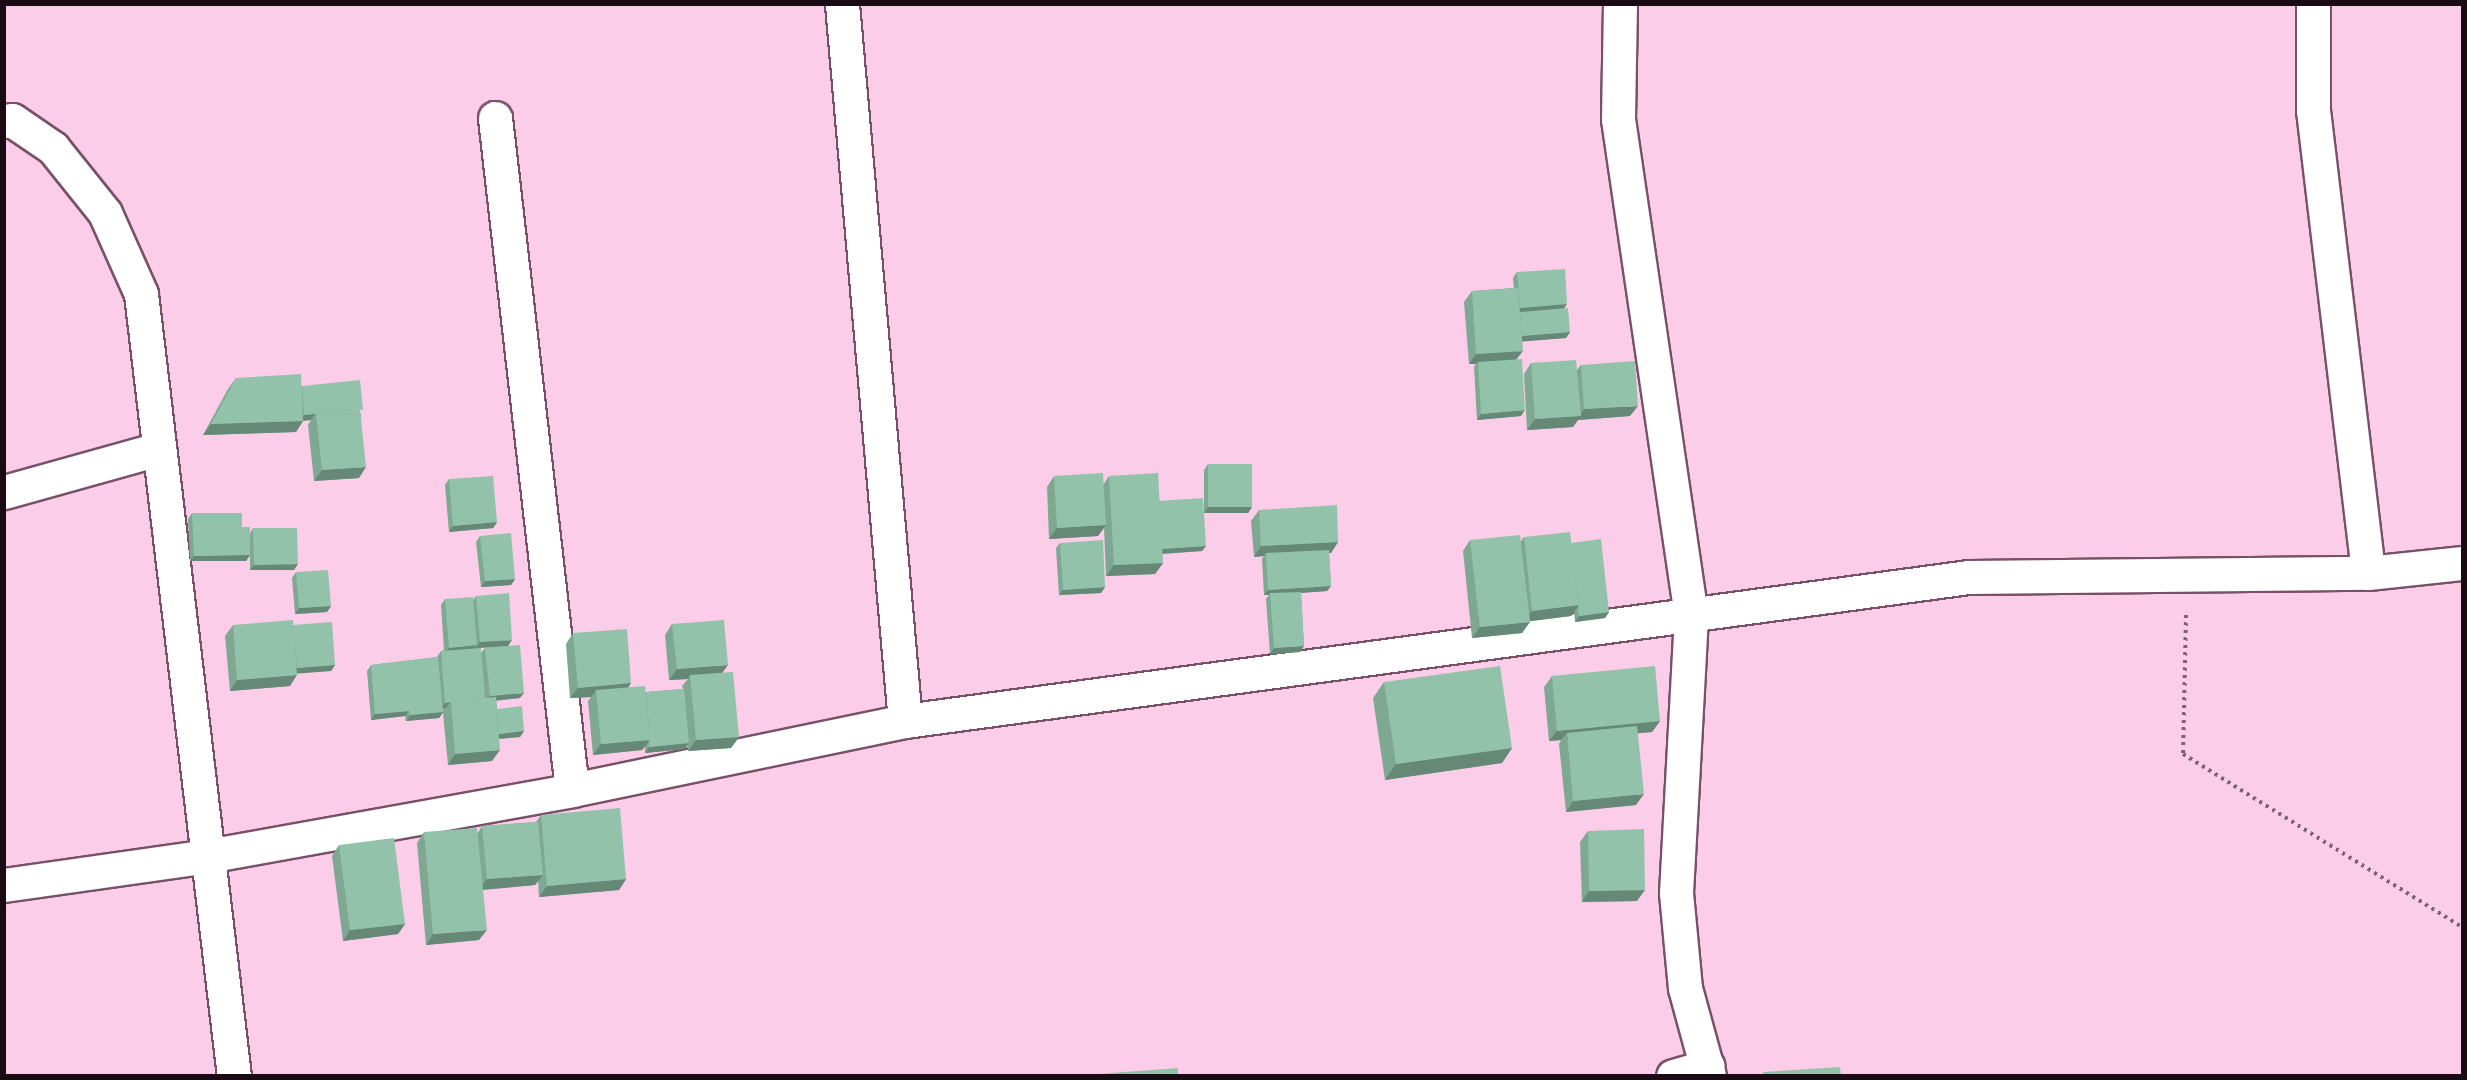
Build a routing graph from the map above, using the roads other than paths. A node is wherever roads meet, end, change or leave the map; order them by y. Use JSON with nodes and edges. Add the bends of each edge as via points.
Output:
{"nodes":[{"id":1,"x":842,"y":4,"type":"edge"},
{"id":2,"x":1620,"y":4,"type":"edge"},
{"id":3,"x":2313,"y":4,"type":"edge"},
{"id":4,"x":495,"y":118,"type":"dead end"},
{"id":5,"x":4,"y":121,"type":"edge"},
{"id":6,"x":158,"y":449,"type":"junction"},
{"id":7,"x":4,"y":492,"type":"edge"},
{"id":8,"x":2463,"y":563,"type":"edge"},
{"id":9,"x":2368,"y":573,"type":"junction"},
{"id":10,"x":1691,"y":616,"type":"junction"},
{"id":11,"x":905,"y":721,"type":"junction"},
{"id":12,"x":572,"y":790,"type":"junction"},
{"id":13,"x":207,"y":856,"type":"junction"},
{"id":14,"x":4,"y":885,"type":"edge"},
{"id":15,"x":1708,"y":1071,"type":"edge"},
{"id":16,"x":234,"y":1076,"type":"edge"},
{"id":17,"x":1673,"y":1076,"type":"edge"}],
"edges":[{"from":1,"to":11,"type":"street"},
{"from":2,"to":10,"type":"street","via":[[1618,119]]},
{"from":3,"to":9,"type":"street","via":[[2313,110]]},
{"from":4,"to":12,"type":"street"},
{"from":5,"to":6,"type":"street","via":[[12,120],[53,148],[105,213],[141,294]]},
{"from":6,"to":7,"type":"street"},
{"from":6,"to":13,"type":"street"},
{"from":8,"to":9,"type":"street"},
{"from":9,"to":10,"type":"street","via":[[1968,577]]},
{"from":10,"to":11,"type":"street"},
{"from":10,"to":15,"type":"street","via":[[1676,893],[1685,988]]},
{"from":11,"to":12,"type":"street"},
{"from":12,"to":13,"type":"street"},
{"from":13,"to":14,"type":"street"},
{"from":13,"to":16,"type":"street"},
{"from":15,"to":17,"type":"street"}]}
